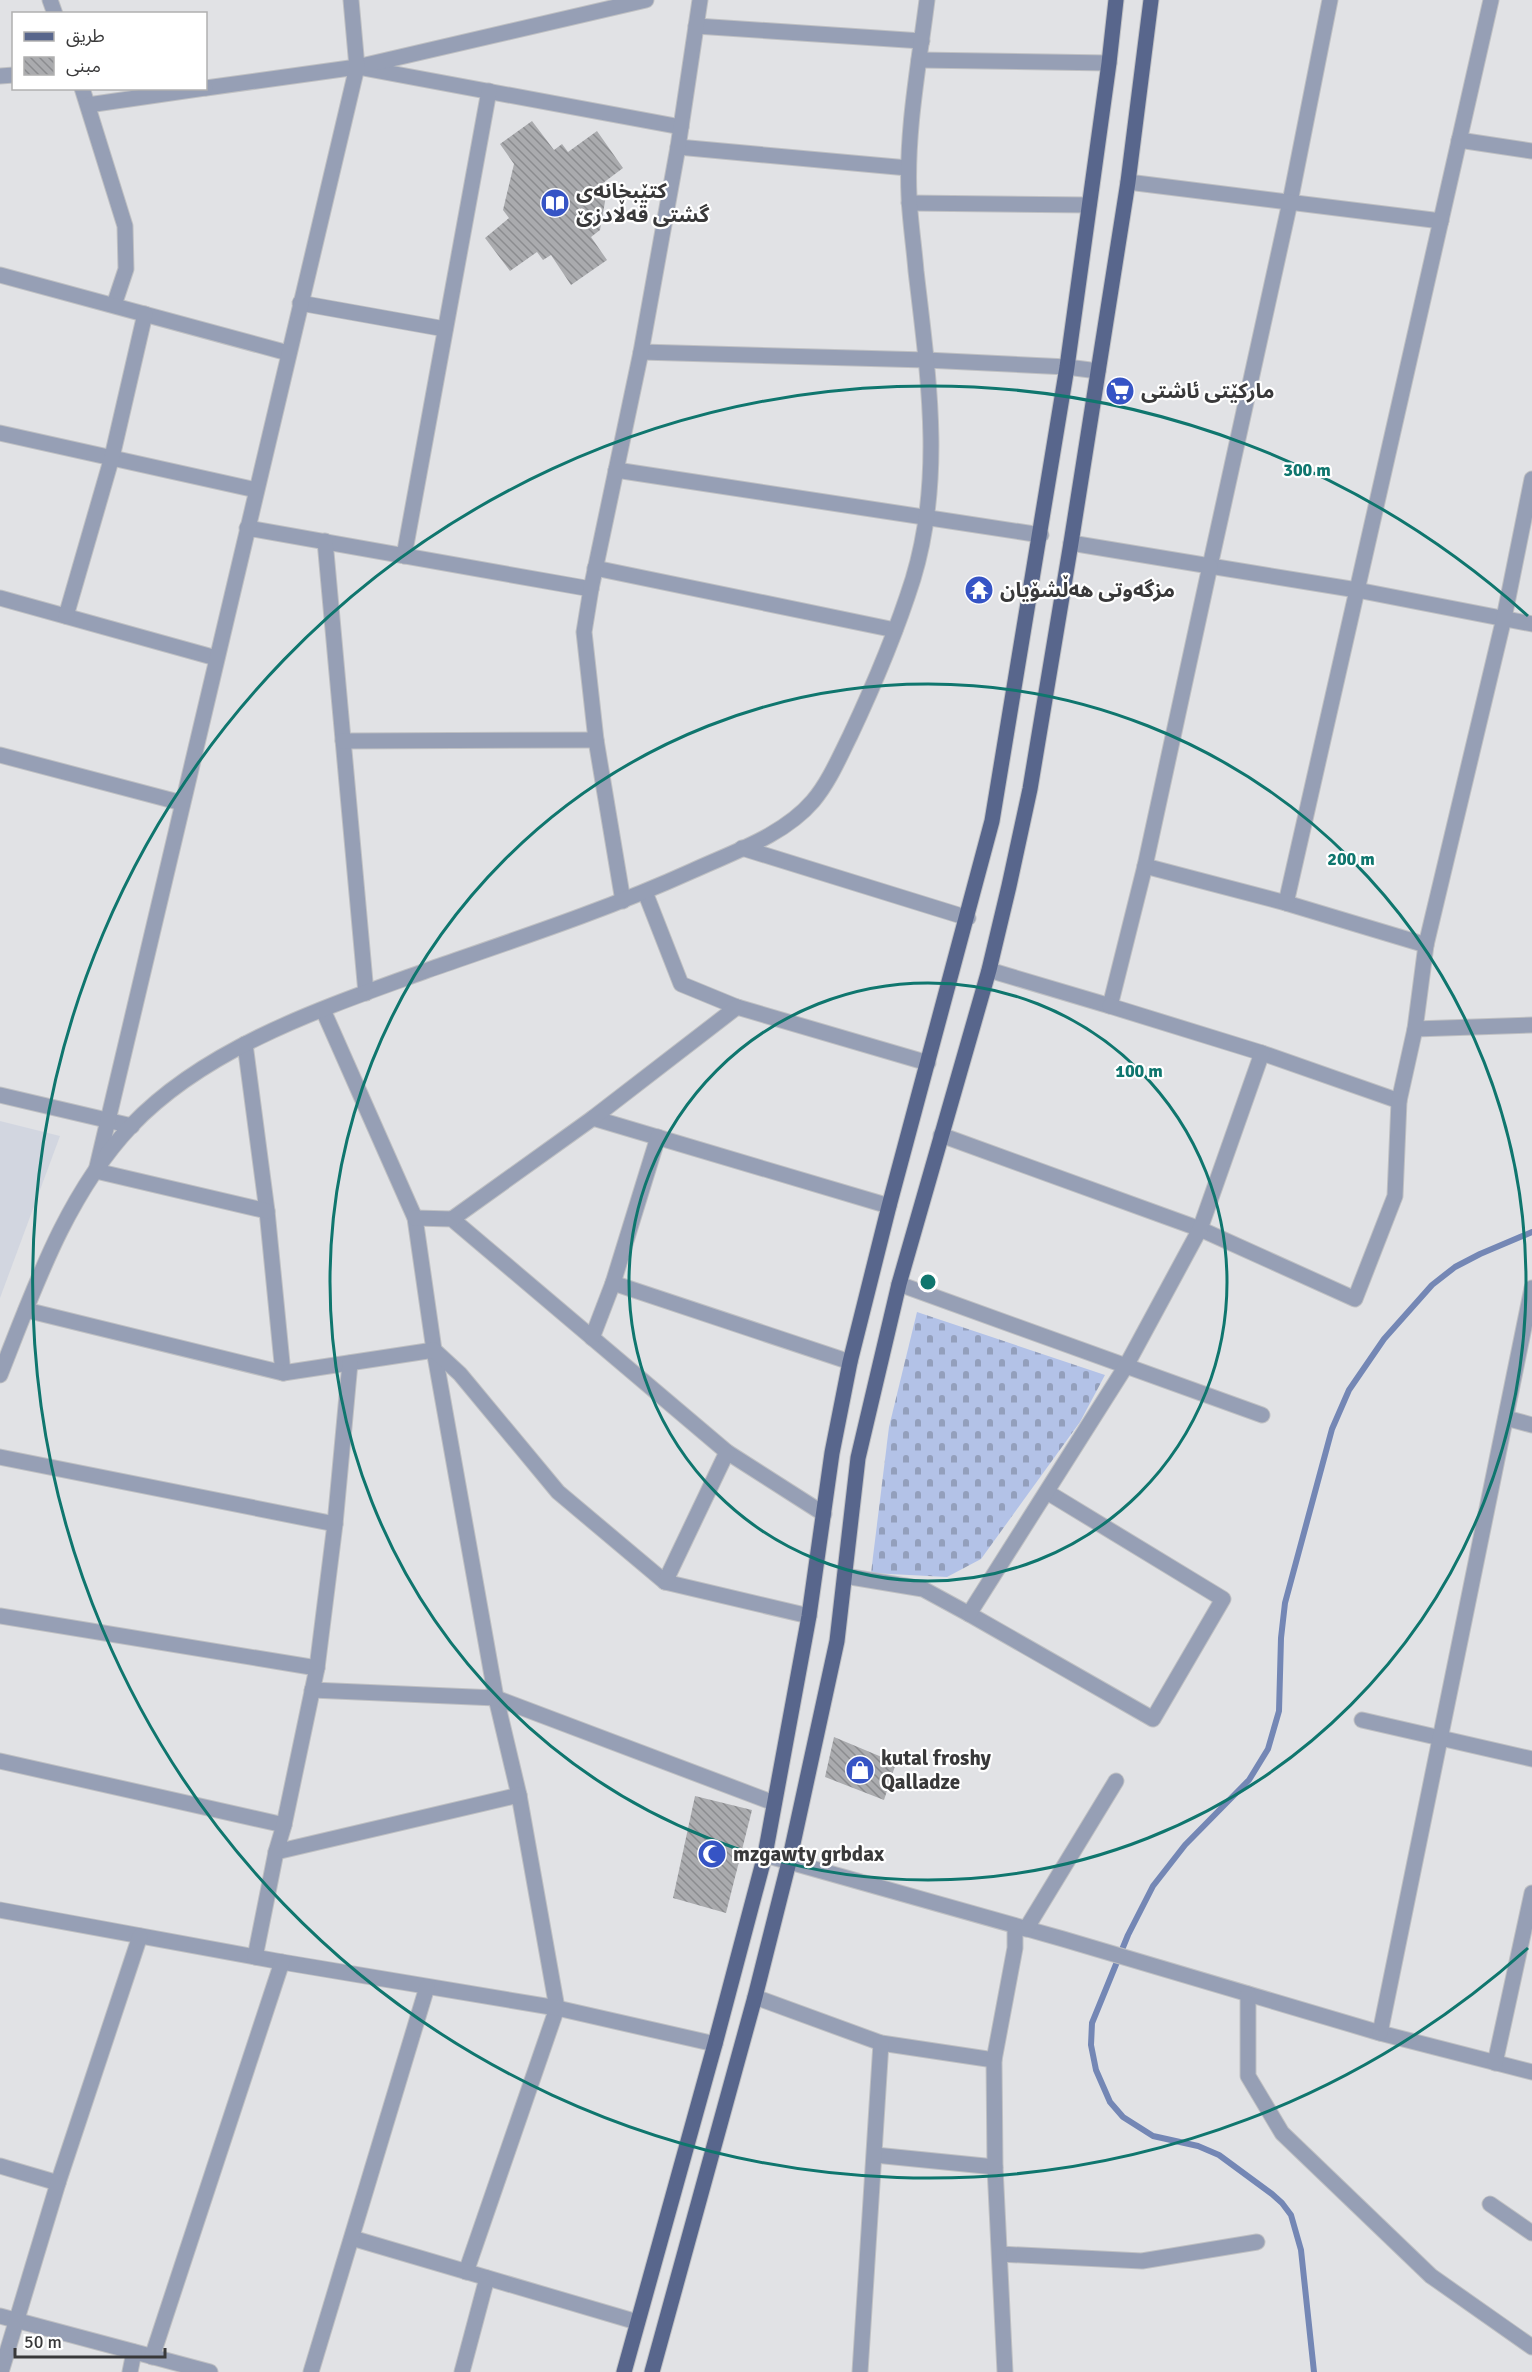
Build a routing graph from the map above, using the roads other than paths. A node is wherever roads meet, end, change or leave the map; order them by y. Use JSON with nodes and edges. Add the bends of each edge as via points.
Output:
{"nodes":[{"id":1,"x":351,"y":0,"type":"edge"},
{"id":2,"x":646,"y":0,"type":"edge"},
{"id":3,"x":700,"y":0,"type":"edge"},
{"id":4,"x":927,"y":0,"type":"edge"},
{"id":5,"x":1116,"y":0,"type":"edge"},
{"id":6,"x":1151,"y":0,"type":"edge"},
{"id":7,"x":1330,"y":0,"type":"edge"},
{"id":8,"x":1491,"y":0,"type":"edge"},
{"id":9,"x":696,"y":26,"type":"junction"},
{"id":10,"x":922,"y":40,"type":"junction"},
{"id":11,"x":919,"y":60,"type":"junction"},
{"id":12,"x":1109,"y":63,"type":"junction"},
{"id":13,"x":357,"y":67,"type":"junction"},
{"id":14,"x":207,"y":88,"type":"edge"},
{"id":15,"x":83,"y":90,"type":"edge"},
{"id":16,"x":191,"y":90,"type":"edge"},
{"id":17,"x":489,"y":91,"type":"junction"},
{"id":18,"x":88,"y":105,"type":"junction"},
{"id":19,"x":681,"y":127,"type":"junction"},
{"id":20,"x":1459,"y":140,"type":"junction"},
{"id":21,"x":678,"y":147,"type":"junction"},
{"id":22,"x":1532,"y":151,"type":"edge"},
{"id":23,"x":908,"y":168,"type":"junction"},
{"id":24,"x":1128,"y":182,"type":"junction"},
{"id":25,"x":1290,"y":202,"type":"junction"},
{"id":26,"x":909,"y":203,"type":"junction"},
{"id":27,"x":1089,"y":205,"type":"junction"},
{"id":28,"x":1441,"y":221,"type":"junction"},
{"id":29,"x":0,"y":275,"type":"edge"},
{"id":30,"x":300,"y":303,"type":"junction"},
{"id":31,"x":114,"y":305,"type":"junction"},
{"id":32,"x":146,"y":314,"type":"junction"},
{"id":33,"x":446,"y":329,"type":"junction"},
{"id":34,"x":641,"y":352,"type":"junction"},
{"id":35,"x":288,"y":353,"type":"junction"},
{"id":36,"x":927,"y":360,"type":"junction"},
{"id":37,"x":1067,"y":367,"type":"junction"},
{"id":38,"x":1098,"y":371,"type":"junction"},
{"id":39,"x":0,"y":433,"type":"edge"},
{"id":40,"x":112,"y":458,"type":"junction"},
{"id":41,"x":616,"y":470,"type":"junction"},
{"id":42,"x":1532,"y":479,"type":"edge"},
{"id":43,"x":256,"y":490,"type":"junction"},
{"id":44,"x":927,"y":517,"type":"junction"},
{"id":45,"x":247,"y":528,"type":"junction"},
{"id":46,"x":1041,"y":535,"type":"junction"},
{"id":47,"x":325,"y":541,"type":"junction"},
{"id":48,"x":1071,"y":543,"type":"junction"},
{"id":49,"x":404,"y":556,"type":"junction"},
{"id":50,"x":1210,"y":566,"type":"junction"},
{"id":51,"x":595,"y":568,"type":"junction"},
{"id":52,"x":591,"y":590,"type":"junction"},
{"id":53,"x":1357,"y":590,"type":"junction"},
{"id":54,"x":0,"y":598,"type":"edge"},
{"id":55,"x":66,"y":616,"type":"junction"},
{"id":56,"x":1504,"y":618,"type":"junction"},
{"id":57,"x":1532,"y":624,"type":"edge"},
{"id":58,"x":896,"y":630,"type":"junction"},
{"id":59,"x":216,"y":658,"type":"junction"},
{"id":60,"x":596,"y":740,"type":"junction"},
{"id":61,"x":343,"y":741,"type":"junction"},
{"id":62,"x":0,"y":755,"type":"edge"},
{"id":63,"x":182,"y":803,"type":"junction"},
{"id":64,"x":742,"y":848,"type":"junction"},
{"id":65,"x":1145,"y":866,"type":"junction"},
{"id":66,"x":645,"y":892,"type":"junction"},
{"id":67,"x":623,"y":901,"type":"junction"},
{"id":68,"x":1286,"y":903,"type":"junction"},
{"id":69,"x":968,"y":918,"type":"junction"},
{"id":70,"x":1426,"y":945,"type":"junction"},
{"id":71,"x":989,"y":970,"type":"junction"},
{"id":72,"x":366,"y":993,"type":"junction"},
{"id":73,"x":1110,"y":1006,"type":"junction"},
{"id":74,"x":737,"y":1007,"type":"junction"},
{"id":75,"x":323,"y":1010,"type":"junction"},
{"id":76,"x":1532,"y":1025,"type":"edge"},
{"id":77,"x":1415,"y":1029,"type":"junction"},
{"id":78,"x":245,"y":1044,"type":"junction"},
{"id":79,"x":1262,"y":1053,"type":"junction"},
{"id":80,"x":928,"y":1063,"type":"junction"},
{"id":81,"x":0,"y":1095,"type":"edge"},
{"id":82,"x":1400,"y":1101,"type":"junction"},
{"id":83,"x":593,"y":1118,"type":"junction"},
{"id":84,"x":107,"y":1120,"type":"junction"},
{"id":85,"x":132,"y":1126,"type":"junction"},
{"id":86,"x":941,"y":1135,"type":"junction"},
{"id":87,"x":658,"y":1137,"type":"junction"},
{"id":88,"x":96,"y":1171,"type":"junction"},
{"id":89,"x":889,"y":1206,"type":"junction"},
{"id":90,"x":267,"y":1211,"type":"junction"},
{"id":91,"x":415,"y":1218,"type":"junction"},
{"id":92,"x":452,"y":1219,"type":"junction"},
{"id":93,"x":1200,"y":1229,"type":"junction"},
{"id":94,"x":613,"y":1283,"type":"junction"},
{"id":95,"x":899,"y":1284,"type":"junction"},
{"id":96,"x":1532,"y":1288,"type":"edge"},
{"id":97,"x":26,"y":1310,"type":"junction"},
{"id":98,"x":592,"y":1338,"type":"junction"},
{"id":99,"x":434,"y":1350,"type":"junction"},
{"id":100,"x":850,"y":1362,"type":"junction"},
{"id":101,"x":350,"y":1363,"type":"junction"},
{"id":102,"x":1126,"y":1366,"type":"junction"},
{"id":103,"x":283,"y":1373,"type":"junction"},
{"id":104,"x":0,"y":1374,"type":"edge"},
{"id":105,"x":1262,"y":1415,"type":"dead end"},
{"id":106,"x":1506,"y":1419,"type":"junction"},
{"id":107,"x":1532,"y":1425,"type":"edge"},
{"id":108,"x":727,"y":1452,"type":"junction"},
{"id":109,"x":0,"y":1457,"type":"edge"},
{"id":110,"x":1047,"y":1492,"type":"junction"},
{"id":111,"x":824,"y":1514,"type":"junction"},
{"id":112,"x":335,"y":1524,"type":"junction"},
{"id":113,"x":845,"y":1576,"type":"junction"},
{"id":114,"x":665,"y":1582,"type":"junction"},
{"id":115,"x":969,"y":1614,"type":"junction"},
{"id":116,"x":0,"y":1616,"type":"edge"},
{"id":117,"x":809,"y":1616,"type":"junction"},
{"id":118,"x":317,"y":1668,"type":"junction"},
{"id":119,"x":312,"y":1690,"type":"junction"},
{"id":120,"x":496,"y":1698,"type":"junction"},
{"id":121,"x":1362,"y":1720,"type":"dead end"},
{"id":122,"x":1440,"y":1738,"type":"junction"},
{"id":123,"x":1532,"y":1760,"type":"edge"},
{"id":124,"x":0,"y":1761,"type":"edge"},
{"id":125,"x":1116,"y":1781,"type":"dead end"},
{"id":126,"x":519,"y":1795,"type":"junction"},
{"id":127,"x":774,"y":1803,"type":"junction"},
{"id":128,"x":284,"y":1824,"type":"junction"},
{"id":129,"x":276,"y":1852,"type":"junction"},
{"id":130,"x":765,"y":1855,"type":"junction"},
{"id":131,"x":789,"y":1862,"type":"junction"},
{"id":132,"x":1532,"y":1893,"type":"edge"},
{"id":133,"x":0,"y":1910,"type":"edge"},
{"id":134,"x":1021,"y":1927,"type":"junction"},
{"id":135,"x":140,"y":1936,"type":"junction"},
{"id":136,"x":255,"y":1957,"type":"junction"},
{"id":137,"x":282,"y":1962,"type":"junction"},
{"id":138,"x":427,"y":1986,"type":"junction"},
{"id":139,"x":1248,"y":1994,"type":"junction"},
{"id":140,"x":755,"y":1997,"type":"junction"},
{"id":141,"x":557,"y":2008,"type":"junction"},
{"id":142,"x":1380,"y":2033,"type":"junction"},
{"id":143,"x":881,"y":2043,"type":"junction"},
{"id":144,"x":715,"y":2044,"type":"junction"},
{"id":145,"x":994,"y":2060,"type":"junction"},
{"id":146,"x":1494,"y":2062,"type":"junction"},
{"id":147,"x":1532,"y":2072,"type":"edge"},
{"id":148,"x":875,"y":2155,"type":"junction"},
{"id":149,"x":0,"y":2166,"type":"edge"},
{"id":150,"x":995,"y":2167,"type":"junction"},
{"id":151,"x":58,"y":2183,"type":"junction"},
{"id":152,"x":1490,"y":2204,"type":"dead end"},
{"id":153,"x":1532,"y":2233,"type":"edge"},
{"id":154,"x":351,"y":2238,"type":"junction"},
{"id":155,"x":1257,"y":2242,"type":"dead end"},
{"id":156,"x":1000,"y":2254,"type":"junction"},
{"id":157,"x":466,"y":2272,"type":"junction"},
{"id":158,"x":487,"y":2278,"type":"junction"},
{"id":159,"x":0,"y":2316,"type":"edge"},
{"id":160,"x":16,"y":2320,"type":"junction"},
{"id":161,"x":637,"y":2322,"type":"junction"},
{"id":162,"x":1532,"y":2347,"type":"edge"},
{"id":163,"x":134,"y":2352,"type":"junction"},
{"id":164,"x":152,"y":2357,"type":"junction"},
{"id":165,"x":1,"y":2372,"type":"edge"},
{"id":166,"x":130,"y":2372,"type":"edge"},
{"id":167,"x":210,"y":2372,"type":"edge"},
{"id":168,"x":311,"y":2372,"type":"edge"},
{"id":169,"x":462,"y":2372,"type":"edge"},
{"id":170,"x":624,"y":2372,"type":"edge"},
{"id":171,"x":652,"y":2372,"type":"edge"},
{"id":172,"x":860,"y":2372,"type":"edge"},
{"id":173,"x":1005,"y":2372,"type":"edge"}],
"edges":[{"from":1,"to":13,"type":"street"},
{"from":2,"to":13,"type":"street"},
{"from":3,"to":9,"type":"street"},
{"from":4,"to":10,"type":"street"},
{"from":5,"to":12,"type":"main road"},
{"from":6,"to":24,"type":"main road"},
{"from":7,"to":25,"type":"street"},
{"from":8,"to":20,"type":"street"},
{"from":9,"to":10,"type":"street"},
{"from":9,"to":19,"type":"street"},
{"from":10,"to":11,"type":"street"},
{"from":11,"to":12,"type":"street"},
{"from":11,"to":23,"type":"street"},
{"from":12,"to":27,"type":"main road"},
{"from":13,"to":14,"type":"street"},
{"from":13,"to":17,"type":"street"},
{"from":13,"to":30,"type":"street"},
{"from":15,"to":18,"type":"street"},
{"from":16,"to":18,"type":"street"},
{"from":17,"to":19,"type":"street"},
{"from":17,"to":33,"type":"street"},
{"from":18,"to":31,"type":"street","via":[[125,226],[126,269]]},
{"from":19,"to":21,"type":"street"},
{"from":20,"to":22,"type":"street"},
{"from":20,"to":28,"type":"street"},
{"from":21,"to":23,"type":"street"},
{"from":21,"to":34,"type":"street"},
{"from":23,"to":26,"type":"street"},
{"from":24,"to":25,"type":"street"},
{"from":24,"to":38,"type":"main road"},
{"from":25,"to":28,"type":"street"},
{"from":25,"to":50,"type":"street"},
{"from":26,"to":27,"type":"street"},
{"from":26,"to":36,"type":"street"},
{"from":27,"to":37,"type":"main road"},
{"from":28,"to":53,"type":"street"},
{"from":29,"to":31,"type":"street"},
{"from":30,"to":33,"type":"street"},
{"from":30,"to":35,"type":"street"},
{"from":31,"to":32,"type":"street"},
{"from":32,"to":35,"type":"street"},
{"from":32,"to":40,"type":"street"},
{"from":33,"to":49,"type":"street"},
{"from":34,"to":36,"type":"street"},
{"from":34,"to":41,"type":"street"},
{"from":35,"to":43,"type":"street"},
{"from":36,"to":37,"type":"street"},
{"from":36,"to":44,"type":"street","via":[[932,441]]},
{"from":37,"to":38,"type":"street"},
{"from":37,"to":46,"type":"main road"},
{"from":38,"to":48,"type":"main road"},
{"from":39,"to":40,"type":"street"},
{"from":40,"to":43,"type":"street"},
{"from":40,"to":55,"type":"street"},
{"from":41,"to":44,"type":"street"},
{"from":41,"to":51,"type":"street"},
{"from":42,"to":56,"type":"street"},
{"from":43,"to":45,"type":"street"},
{"from":44,"to":46,"type":"street"},
{"from":44,"to":58,"type":"street"},
{"from":45,"to":47,"type":"street"},
{"from":45,"to":59,"type":"street"},
{"from":46,"to":69,"type":"main road","via":[[992,821]]},
{"from":47,"to":49,"type":"street"},
{"from":47,"to":61,"type":"street"},
{"from":48,"to":50,"type":"street"},
{"from":48,"to":71,"type":"main road","via":[[1030,789]]},
{"from":49,"to":52,"type":"street"},
{"from":50,"to":53,"type":"street"},
{"from":50,"to":65,"type":"street"},
{"from":51,"to":52,"type":"street"},
{"from":51,"to":58,"type":"street"},
{"from":52,"to":60,"type":"street","via":[[584,632]]},
{"from":53,"to":56,"type":"street"},
{"from":53,"to":68,"type":"street"},
{"from":54,"to":55,"type":"street"},
{"from":55,"to":59,"type":"street"},
{"from":56,"to":57,"type":"street"},
{"from":56,"to":70,"type":"street"},
{"from":58,"to":64,"type":"street","via":[[863,708],[812,803],[790,821]]},
{"from":59,"to":63,"type":"street"},
{"from":60,"to":61,"type":"street"},
{"from":60,"to":67,"type":"street"},
{"from":61,"to":72,"type":"street"},
{"from":62,"to":63,"type":"street"},
{"from":63,"to":84,"type":"street"},
{"from":64,"to":66,"type":"street"},
{"from":64,"to":69,"type":"street"},
{"from":65,"to":68,"type":"street"},
{"from":65,"to":73,"type":"street"},
{"from":66,"to":67,"type":"street"},
{"from":66,"to":74,"type":"street","via":[[681,984]]},
{"from":67,"to":72,"type":"street"},
{"from":68,"to":70,"type":"street"},
{"from":69,"to":80,"type":"main road"},
{"from":70,"to":77,"type":"street"},
{"from":71,"to":73,"type":"street"},
{"from":71,"to":86,"type":"main road"},
{"from":72,"to":75,"type":"street"},
{"from":73,"to":79,"type":"street"},
{"from":74,"to":80,"type":"street"},
{"from":74,"to":83,"type":"street"},
{"from":75,"to":78,"type":"street"},
{"from":75,"to":91,"type":"street"},
{"from":76,"to":77,"type":"street"},
{"from":77,"to":82,"type":"street"},
{"from":78,"to":85,"type":"street","via":[[189,1078]]},
{"from":78,"to":90,"type":"street"},
{"from":79,"to":82,"type":"street"},
{"from":79,"to":93,"type":"street"},
{"from":80,"to":89,"type":"main road"},
{"from":81,"to":84,"type":"street"},
{"from":82,"to":93,"type":"street","via":[[1395,1196],[1355,1299]]},
{"from":83,"to":87,"type":"street"},
{"from":83,"to":92,"type":"street"},
{"from":84,"to":85,"type":"street"},
{"from":84,"to":88,"type":"street"},
{"from":85,"to":88,"type":"street"},
{"from":86,"to":93,"type":"street"},
{"from":86,"to":95,"type":"main road"},
{"from":87,"to":89,"type":"street"},
{"from":87,"to":94,"type":"street"},
{"from":88,"to":90,"type":"street"},
{"from":88,"to":97,"type":"street","via":[[74,1206]]},
{"from":89,"to":100,"type":"main road"},
{"from":90,"to":103,"type":"street"},
{"from":91,"to":92,"type":"street"},
{"from":91,"to":99,"type":"street"},
{"from":92,"to":98,"type":"street"},
{"from":93,"to":102,"type":"street"},
{"from":94,"to":98,"type":"street"},
{"from":94,"to":100,"type":"street"},
{"from":95,"to":102,"type":"street"},
{"from":95,"to":113,"type":"main road","via":[[858,1458]]},
{"from":96,"to":106,"type":"street"},
{"from":97,"to":103,"type":"street"},
{"from":97,"to":104,"type":"street"},
{"from":98,"to":108,"type":"street"},
{"from":99,"to":101,"type":"street"},
{"from":99,"to":114,"type":"street","via":[[460,1374],[558,1492]]},
{"from":99,"to":120,"type":"street"},
{"from":100,"to":111,"type":"main road"},
{"from":101,"to":103,"type":"street"},
{"from":101,"to":112,"type":"street"},
{"from":102,"to":105,"type":"street"},
{"from":102,"to":110,"type":"street"},
{"from":106,"to":107,"type":"street"},
{"from":106,"to":122,"type":"street"},
{"from":108,"to":111,"type":"street"},
{"from":108,"to":114,"type":"street"},
{"from":109,"to":112,"type":"street"},
{"from":110,"to":115,"type":"street"},
{"from":110,"to":115,"type":"street","via":[[1223,1599],[1153,1719]]},
{"from":111,"to":117,"type":"main road"},
{"from":112,"to":118,"type":"street"},
{"from":113,"to":115,"type":"street","via":[[922,1589]]},
{"from":113,"to":131,"type":"main road","via":[[837,1641]]},
{"from":114,"to":117,"type":"street"},
{"from":116,"to":118,"type":"street"},
{"from":117,"to":127,"type":"main road"},
{"from":118,"to":119,"type":"street"},
{"from":119,"to":120,"type":"street"},
{"from":119,"to":128,"type":"street"},
{"from":120,"to":126,"type":"street"},
{"from":120,"to":127,"type":"street"},
{"from":121,"to":122,"type":"street"},
{"from":122,"to":123,"type":"street"},
{"from":122,"to":142,"type":"street"},
{"from":124,"to":128,"type":"street"},
{"from":125,"to":134,"type":"street"},
{"from":126,"to":129,"type":"street"},
{"from":126,"to":141,"type":"street"},
{"from":127,"to":130,"type":"main road"},
{"from":128,"to":129,"type":"street"},
{"from":129,"to":136,"type":"street"},
{"from":130,"to":131,"type":"street"},
{"from":130,"to":144,"type":"main road"},
{"from":131,"to":134,"type":"street"},
{"from":131,"to":140,"type":"main road"},
{"from":132,"to":146,"type":"street"},
{"from":133,"to":135,"type":"street"},
{"from":134,"to":139,"type":"street"},
{"from":134,"to":145,"type":"street"},
{"from":135,"to":136,"type":"street"},
{"from":135,"to":151,"type":"street"},
{"from":136,"to":137,"type":"street"},
{"from":137,"to":138,"type":"street"},
{"from":137,"to":164,"type":"street"},
{"from":138,"to":141,"type":"street"},
{"from":138,"to":154,"type":"street"},
{"from":139,"to":142,"type":"street"},
{"from":139,"to":162,"type":"street","via":[[1248,2076],[1282,2133],[1431,2276]]},
{"from":140,"to":143,"type":"street"},
{"from":140,"to":171,"type":"main road"},
{"from":141,"to":144,"type":"street"},
{"from":141,"to":157,"type":"street"},
{"from":142,"to":146,"type":"street"},
{"from":143,"to":145,"type":"street"},
{"from":143,"to":148,"type":"street"},
{"from":144,"to":161,"type":"main road"},
{"from":145,"to":150,"type":"street"},
{"from":146,"to":147,"type":"street"},
{"from":148,"to":150,"type":"street"},
{"from":148,"to":172,"type":"street"},
{"from":149,"to":151,"type":"street"},
{"from":150,"to":156,"type":"street"},
{"from":151,"to":160,"type":"street"},
{"from":152,"to":153,"type":"street"},
{"from":154,"to":157,"type":"street"},
{"from":154,"to":168,"type":"street"},
{"from":155,"to":156,"type":"street","via":[[1142,2261]]},
{"from":156,"to":173,"type":"street"},
{"from":157,"to":158,"type":"street"},
{"from":158,"to":161,"type":"street"},
{"from":158,"to":169,"type":"street"},
{"from":159,"to":160,"type":"street"},
{"from":160,"to":163,"type":"street"},
{"from":160,"to":165,"type":"street"},
{"from":161,"to":170,"type":"main road"},
{"from":163,"to":164,"type":"street"},
{"from":163,"to":166,"type":"street"},
{"from":164,"to":167,"type":"street"}]}
